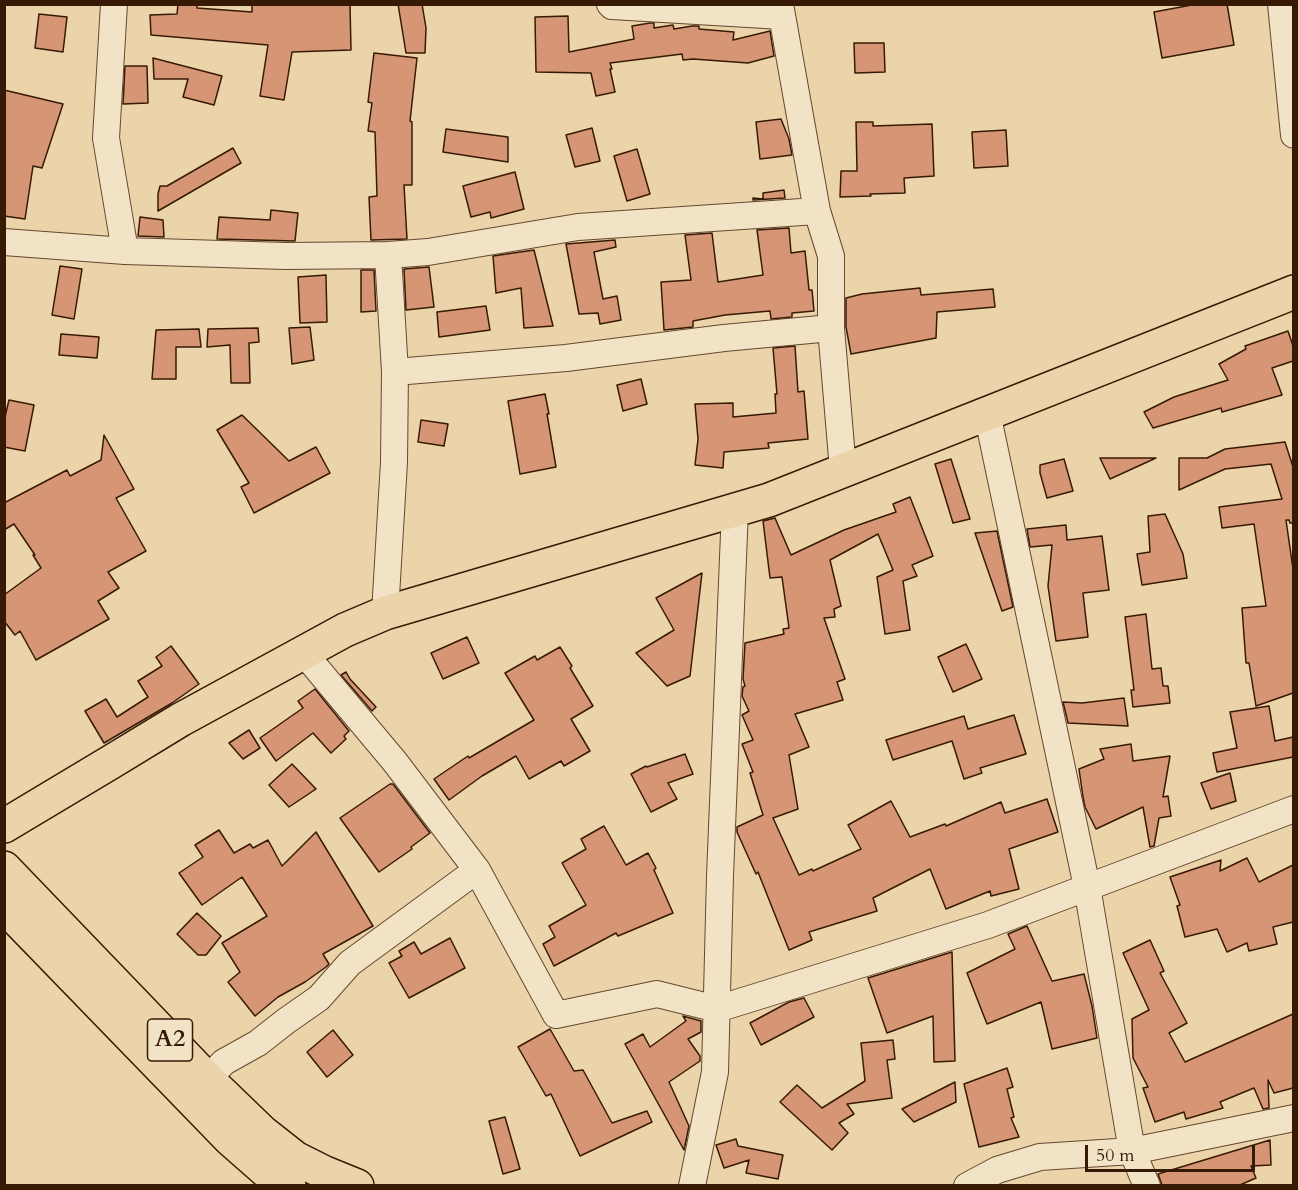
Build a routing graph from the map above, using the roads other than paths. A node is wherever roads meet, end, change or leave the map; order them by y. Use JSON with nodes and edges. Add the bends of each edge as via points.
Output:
{"nodes":[{"id":1,"x":114,"y":4,"type":"edge"},
{"id":2,"x":610,"y":4,"type":"edge"},
{"id":3,"x":1281,"y":4,"type":"edge"},
{"id":4,"x":781,"y":10,"type":"edge"},
{"id":5,"x":1293,"y":135,"type":"edge"},
{"id":6,"x":817,"y":211,"type":"junction"},
{"id":7,"x":4,"y":242,"type":"edge"},
{"id":8,"x":125,"y":251,"type":"junction"},
{"id":9,"x":388,"y":255,"type":"junction"},
{"id":10,"x":1293,"y":292,"type":"edge"},
{"id":11,"x":831,"y":328,"type":"junction"},
{"id":12,"x":394,"y":372,"type":"junction"},
{"id":13,"x":987,"y":413,"type":"junction"},
{"id":14,"x":843,"y":470,"type":"junction"},
{"id":15,"x":735,"y":509,"type":"junction"},
{"id":16,"x":385,"y":613,"type":"junction"},
{"id":17,"x":303,"y":652,"type":"junction"},
{"id":18,"x":1293,"y":809,"type":"edge"},
{"id":19,"x":4,"y":826,"type":"edge"},
{"id":20,"x":4,"y":868,"type":"edge"},
{"id":21,"x":477,"y":870,"type":"junction"},
{"id":22,"x":1087,"y":887,"type":"junction"},
{"id":23,"x":4,"y":906,"type":"edge"},
{"id":24,"x":717,"y":1009,"type":"junction"},
{"id":25,"x":207,"y":1079,"type":"junction"},
{"id":26,"x":1293,"y":1118,"type":"edge"},
{"id":27,"x":1132,"y":1150,"type":"junction"},
{"id":28,"x":289,"y":1185,"type":"edge"},
{"id":29,"x":357,"y":1185,"type":"edge"},
{"id":30,"x":693,"y":1185,"type":"edge"},
{"id":31,"x":967,"y":1185,"type":"edge"},
{"id":32,"x":1147,"y":1185,"type":"edge"}],
"edges":[{"from":1,"to":8,"type":"street","via":[[106,138]]},
{"from":2,"to":4,"type":"street"},
{"from":3,"to":5,"type":"street"},
{"from":4,"to":6,"type":"street"},
{"from":6,"to":9,"type":"street","via":[[578,227]]},
{"from":6,"to":11,"type":"street","via":[[831,256]]},
{"from":7,"to":8,"type":"street"},
{"from":8,"to":9,"type":"street"},
{"from":9,"to":12,"type":"street"},
{"from":10,"to":13,"type":"main road"},
{"from":11,"to":12,"type":"street","via":[[566,358]]},
{"from":11,"to":14,"type":"street"},
{"from":12,"to":16,"type":"street","via":[[394,462]]},
{"from":13,"to":14,"type":"main road"},
{"from":13,"to":22,"type":"street"},
{"from":14,"to":15,"type":"main road","via":[[769,500]]},
{"from":15,"to":16,"type":"main road"},
{"from":15,"to":24,"type":"street"},
{"from":16,"to":17,"type":"main road"},
{"from":17,"to":19,"type":"main road","via":[[180,720]]},
{"from":17,"to":21,"type":"street","via":[[395,762]]},
{"from":18,"to":22,"type":"street"},
{"from":20,"to":25,"type":"main road","number":"A2"},
{"from":21,"to":24,"type":"street","via":[[556,1015],[657,994]]},
{"from":21,"to":25,"type":"street","via":[[350,963],[320,998],[258,1043],[224,1062]]},
{"from":22,"to":24,"type":"street","via":[[988,925]]},
{"from":22,"to":27,"type":"street"},
{"from":23,"to":28,"type":"main road","number":"A2","via":[[230,1139],[271,1175]]},
{"from":24,"to":30,"type":"street","via":[[716,1072]]},
{"from":25,"to":29,"type":"main road","number":"A2","via":[[295,1158]]},
{"from":26,"to":27,"type":"street"},
{"from":27,"to":31,"type":"street","via":[[1040,1157],[997,1170]]},
{"from":27,"to":32,"type":"street"}]}
